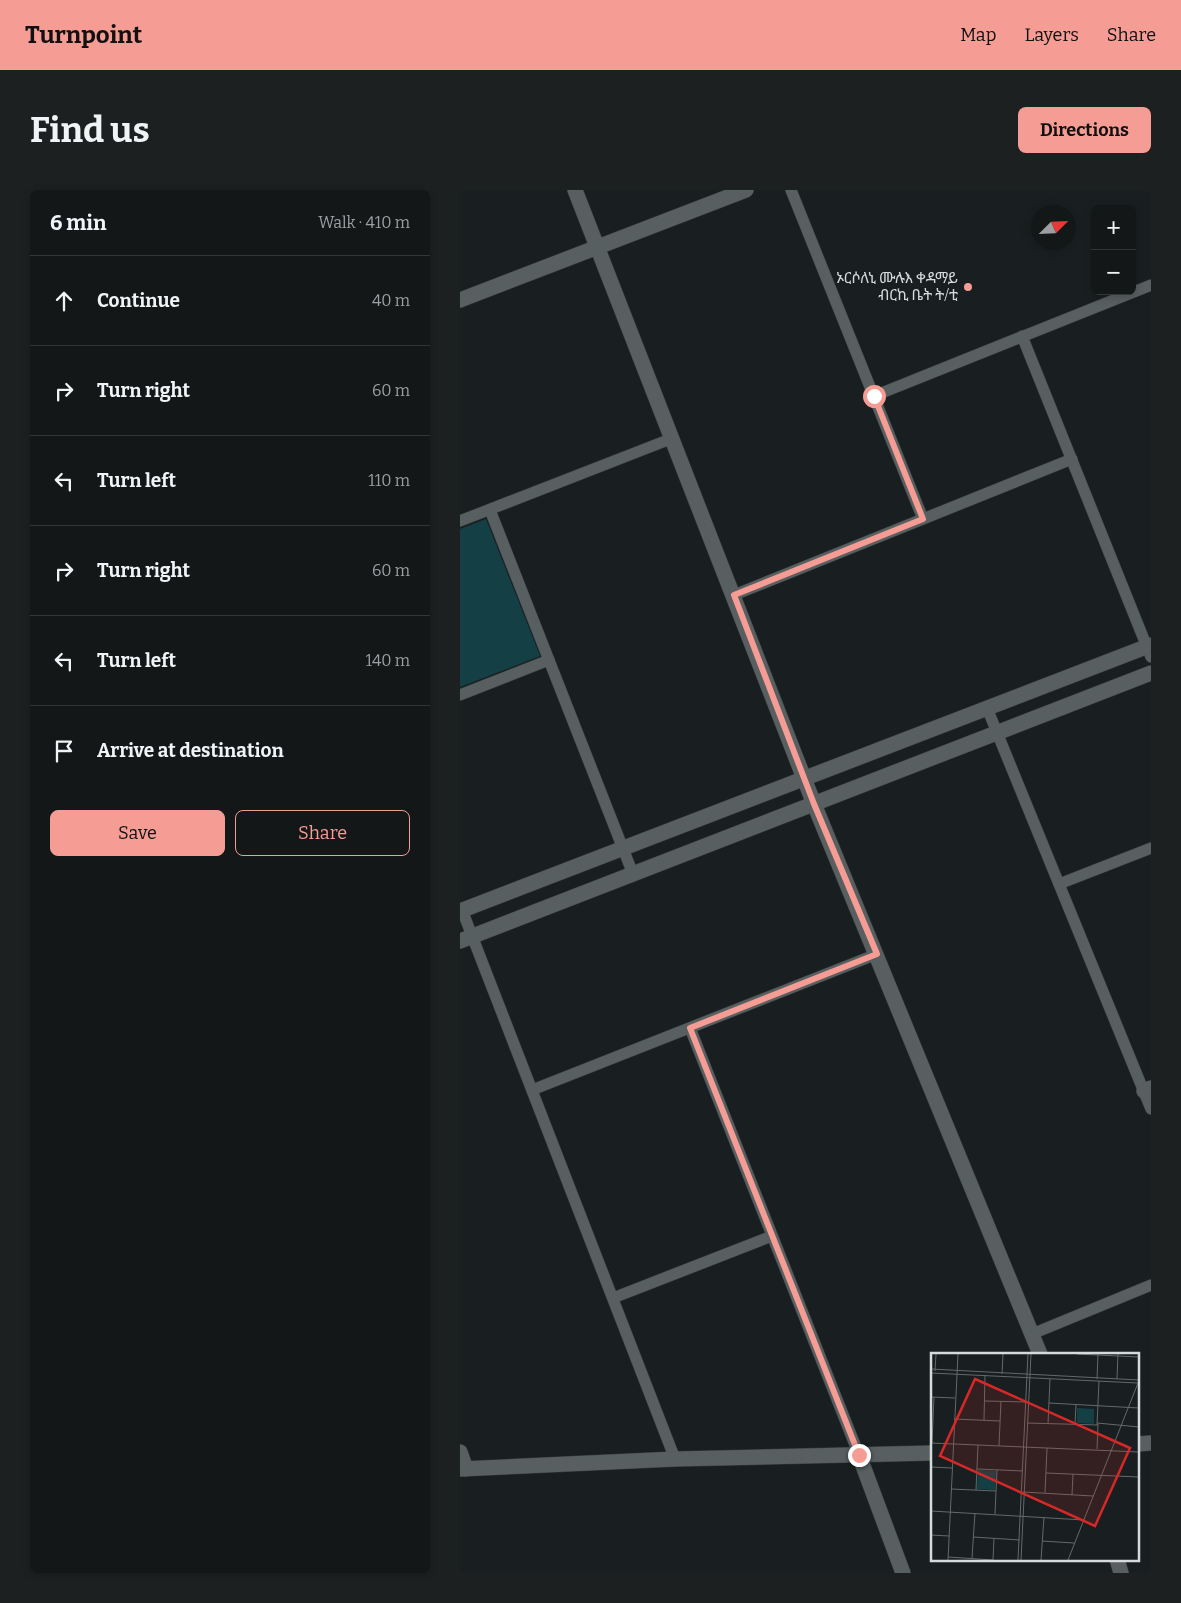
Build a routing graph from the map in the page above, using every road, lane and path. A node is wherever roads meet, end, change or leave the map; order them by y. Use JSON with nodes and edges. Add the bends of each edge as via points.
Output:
{"nodes":[{"id":1,"x":575,"y":190,"type":"edge"},
{"id":2,"x":746,"y":190,"type":"edge"},
{"id":3,"x":791,"y":190,"type":"edge"},
{"id":4,"x":597,"y":248,"type":"junction"},
{"id":5,"x":1151,"y":285,"type":"edge"},
{"id":6,"x":460,"y":300,"type":"edge"},
{"id":7,"x":1022,"y":336,"type":"junction"},
{"id":8,"x":874,"y":396,"type":"junction"},
{"id":9,"x":672,"y":438,"type":"junction"},
{"id":10,"x":1072,"y":459,"type":"junction"},
{"id":11,"x":490,"y":510,"type":"junction"},
{"id":12,"x":923,"y":519,"type":"junction"},
{"id":13,"x":460,"y":521,"type":"edge"},
{"id":14,"x":734,"y":595,"type":"junction"},
{"id":15,"x":1150,"y":649,"type":"edge"},
{"id":16,"x":549,"y":660,"type":"junction"},
{"id":17,"x":1151,"y":674,"type":"edge"},
{"id":18,"x":460,"y":695,"type":"edge"},
{"id":19,"x":987,"y":708,"type":"junction"},
{"id":20,"x":997,"y":733,"type":"junction"},
{"id":21,"x":805,"y":778,"type":"junction"},
{"id":22,"x":814,"y":804,"type":"junction"},
{"id":23,"x":623,"y":848,"type":"junction"},
{"id":24,"x":1151,"y":848,"type":"edge"},
{"id":25,"x":633,"y":874,"type":"junction"},
{"id":26,"x":1059,"y":884,"type":"junction"},
{"id":27,"x":461,"y":911,"type":"edge"},
{"id":28,"x":466,"y":939,"type":"edge"},
{"id":29,"x":877,"y":954,"type":"junction"},
{"id":30,"x":690,"y":1028,"type":"junction"},
{"id":31,"x":1147,"y":1089,"type":"edge"},
{"id":32,"x":532,"y":1090,"type":"junction"},
{"id":33,"x":1151,"y":1109,"type":"edge"},
{"id":34,"x":772,"y":1236,"type":"junction"},
{"id":35,"x":1151,"y":1286,"type":"edge"},
{"id":36,"x":613,"y":1298,"type":"junction"},
{"id":37,"x":1032,"y":1334,"type":"junction"},
{"id":38,"x":1040,"y":1353,"type":"edge"},
{"id":39,"x":1151,"y":1443,"type":"edge"},
{"id":40,"x":1138,"y":1444,"type":"edge"},
{"id":41,"x":460,"y":1452,"type":"edge"},
{"id":42,"x":931,"y":1453,"type":"edge"},
{"id":43,"x":859,"y":1455,"type":"junction"},
{"id":44,"x":675,"y":1459,"type":"junction"},
{"id":45,"x":463,"y":1469,"type":"edge"},
{"id":46,"x":1117,"y":1560,"type":"edge"},
{"id":47,"x":903,"y":1573,"type":"edge"},
{"id":48,"x":1122,"y":1573,"type":"edge"}],
"edges":[{"from":1,"to":4,"type":"street"},
{"from":2,"to":4,"type":"street"},
{"from":3,"to":8,"type":"lane"},
{"from":4,"to":6,"type":"street"},
{"from":4,"to":9,"type":"street"},
{"from":5,"to":7,"type":"lane"},
{"from":7,"to":8,"type":"lane"},
{"from":7,"to":10,"type":"lane"},
{"from":8,"to":12,"type":"lane"},
{"from":9,"to":11,"type":"lane"},
{"from":9,"to":14,"type":"street"},
{"from":10,"to":12,"type":"lane"},
{"from":10,"to":15,"type":"lane"},
{"from":11,"to":13,"type":"lane"},
{"from":11,"to":16,"type":"lane"},
{"from":12,"to":14,"type":"lane"},
{"from":14,"to":21,"type":"street"},
{"from":15,"to":19,"type":"street"},
{"from":16,"to":18,"type":"lane"},
{"from":16,"to":23,"type":"lane"},
{"from":17,"to":20,"type":"street"},
{"from":19,"to":20,"type":"lane"},
{"from":19,"to":21,"type":"street"},
{"from":20,"to":22,"type":"street"},
{"from":20,"to":26,"type":"lane"},
{"from":21,"to":22,"type":"street"},
{"from":21,"to":23,"type":"street"},
{"from":22,"to":25,"type":"street"},
{"from":22,"to":29,"type":"street"},
{"from":23,"to":25,"type":"lane"},
{"from":23,"to":27,"type":"street"},
{"from":24,"to":26,"type":"lane"},
{"from":25,"to":28,"type":"street"},
{"from":26,"to":31,"type":"lane"},
{"from":27,"to":28,"type":"lane"},
{"from":28,"to":32,"type":"lane"},
{"from":29,"to":30,"type":"lane"},
{"from":29,"to":37,"type":"street"},
{"from":30,"to":32,"type":"lane"},
{"from":30,"to":34,"type":"lane"},
{"from":31,"to":33,"type":"lane"},
{"from":32,"to":36,"type":"lane"},
{"from":34,"to":36,"type":"lane"},
{"from":34,"to":43,"type":"lane"},
{"from":35,"to":37,"type":"lane"},
{"from":36,"to":44,"type":"lane"},
{"from":37,"to":38,"type":"street"},
{"from":39,"to":40,"type":"street"},
{"from":41,"to":45,"type":"street"},
{"from":42,"to":43,"type":"street"},
{"from":43,"to":44,"type":"street"},
{"from":43,"to":47,"type":"street"},
{"from":44,"to":45,"type":"street"},
{"from":46,"to":48,"type":"street"}]}
